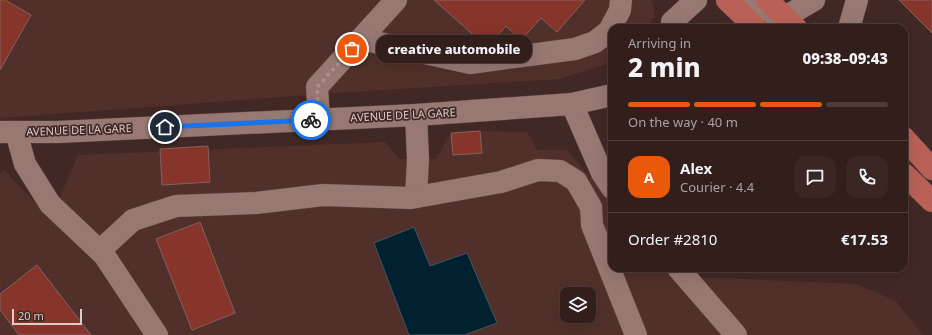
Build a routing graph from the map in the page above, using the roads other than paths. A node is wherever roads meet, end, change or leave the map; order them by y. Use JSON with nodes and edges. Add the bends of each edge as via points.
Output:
{"nodes":[{"id":1,"x":396,"y":0,"type":"edge"},
{"id":2,"x":621,"y":0,"type":"edge"},
{"id":3,"x":672,"y":0,"type":"edge"},
{"id":4,"x":696,"y":0,"type":"edge"},
{"id":5,"x":727,"y":0,"type":"edge"},
{"id":6,"x":741,"y":0,"type":"edge"},
{"id":7,"x":767,"y":0,"type":"edge"},
{"id":8,"x":814,"y":0,"type":"edge"},
{"id":9,"x":857,"y":0,"type":"edge"},
{"id":10,"x":613,"y":24,"type":"edge"},
{"id":11,"x":671,"y":24,"type":"edge"},
{"id":12,"x":673,"y":24,"type":"edge"},
{"id":13,"x":752,"y":24,"type":"edge"},
{"id":14,"x":786,"y":24,"type":"edge"},
{"id":15,"x":850,"y":24,"type":"edge"},
{"id":16,"x":608,"y":32,"type":"edge"},
{"id":17,"x":361,"y":39,"type":"junction"},
{"id":18,"x":608,"y":96,"type":"edge"},
{"id":19,"x":572,"y":104,"type":"junction"},
{"id":20,"x":416,"y":115,"type":"junction"},
{"id":21,"x":319,"y":120,"type":"junction"},
{"id":22,"x":8,"y":132,"type":"edge"},
{"id":23,"x":908,"y":142,"type":"edge"},
{"id":24,"x":932,"y":169,"type":"edge"},
{"id":25,"x":908,"y":178,"type":"edge"},
{"id":26,"x":608,"y":182,"type":"edge"},
{"id":27,"x":416,"y":197,"type":"junction"},
{"id":28,"x":932,"y":202,"type":"edge"},
{"id":29,"x":102,"y":253,"type":"junction"},
{"id":30,"x":608,"y":265,"type":"edge"},
{"id":31,"x":611,"y":272,"type":"edge"},
{"id":32,"x":681,"y":272,"type":"edge"},
{"id":33,"x":157,"y":335,"type":"edge"},
{"id":34,"x":636,"y":335,"type":"edge"},
{"id":35,"x":736,"y":335,"type":"edge"}],
"edges":[{"from":1,"to":17,"type":"street"},
{"from":2,"to":10,"type":"street","via":[[620,10]]},
{"from":3,"to":11,"type":"street"},
{"from":4,"to":12,"type":"street"},
{"from":5,"to":13,"type":"main road"},
{"from":6,"to":14,"type":"street"},
{"from":7,"to":14,"type":"main road"},
{"from":8,"to":14,"type":"street"},
{"from":9,"to":15,"type":"street"},
{"from":16,"to":17,"type":"street","via":[[595,42],[575,49],[470,63]]},
{"from":17,"to":21,"type":"street","via":[[317,87]]},
{"from":18,"to":19,"type":"street","name":"AVENUE DE LA GARE"},
{"from":19,"to":20,"type":"street","name":"AVENUE DE LA GARE"},
{"from":19,"to":26,"type":"street"},
{"from":20,"to":21,"type":"street","name":"AVENUE DE LA GARE"},
{"from":20,"to":27,"type":"street"},
{"from":21,"to":22,"type":"street","name":"AVENUE DE LA GARE"},
{"from":22,"to":29,"type":"street","via":[[50,204]]},
{"from":23,"to":24,"type":"main road"},
{"from":25,"to":28,"type":"main road"},
{"from":27,"to":29,"type":"street","via":[[323,195],[256,203],[176,206],[133,220],[106,244]]},
{"from":27,"to":30,"type":"street","via":[[501,182],[538,170],[560,171],[576,181],[591,207],[592,225]]},
{"from":29,"to":33,"type":"street"},
{"from":31,"to":34,"type":"street"},
{"from":32,"to":35,"type":"street"}]}
